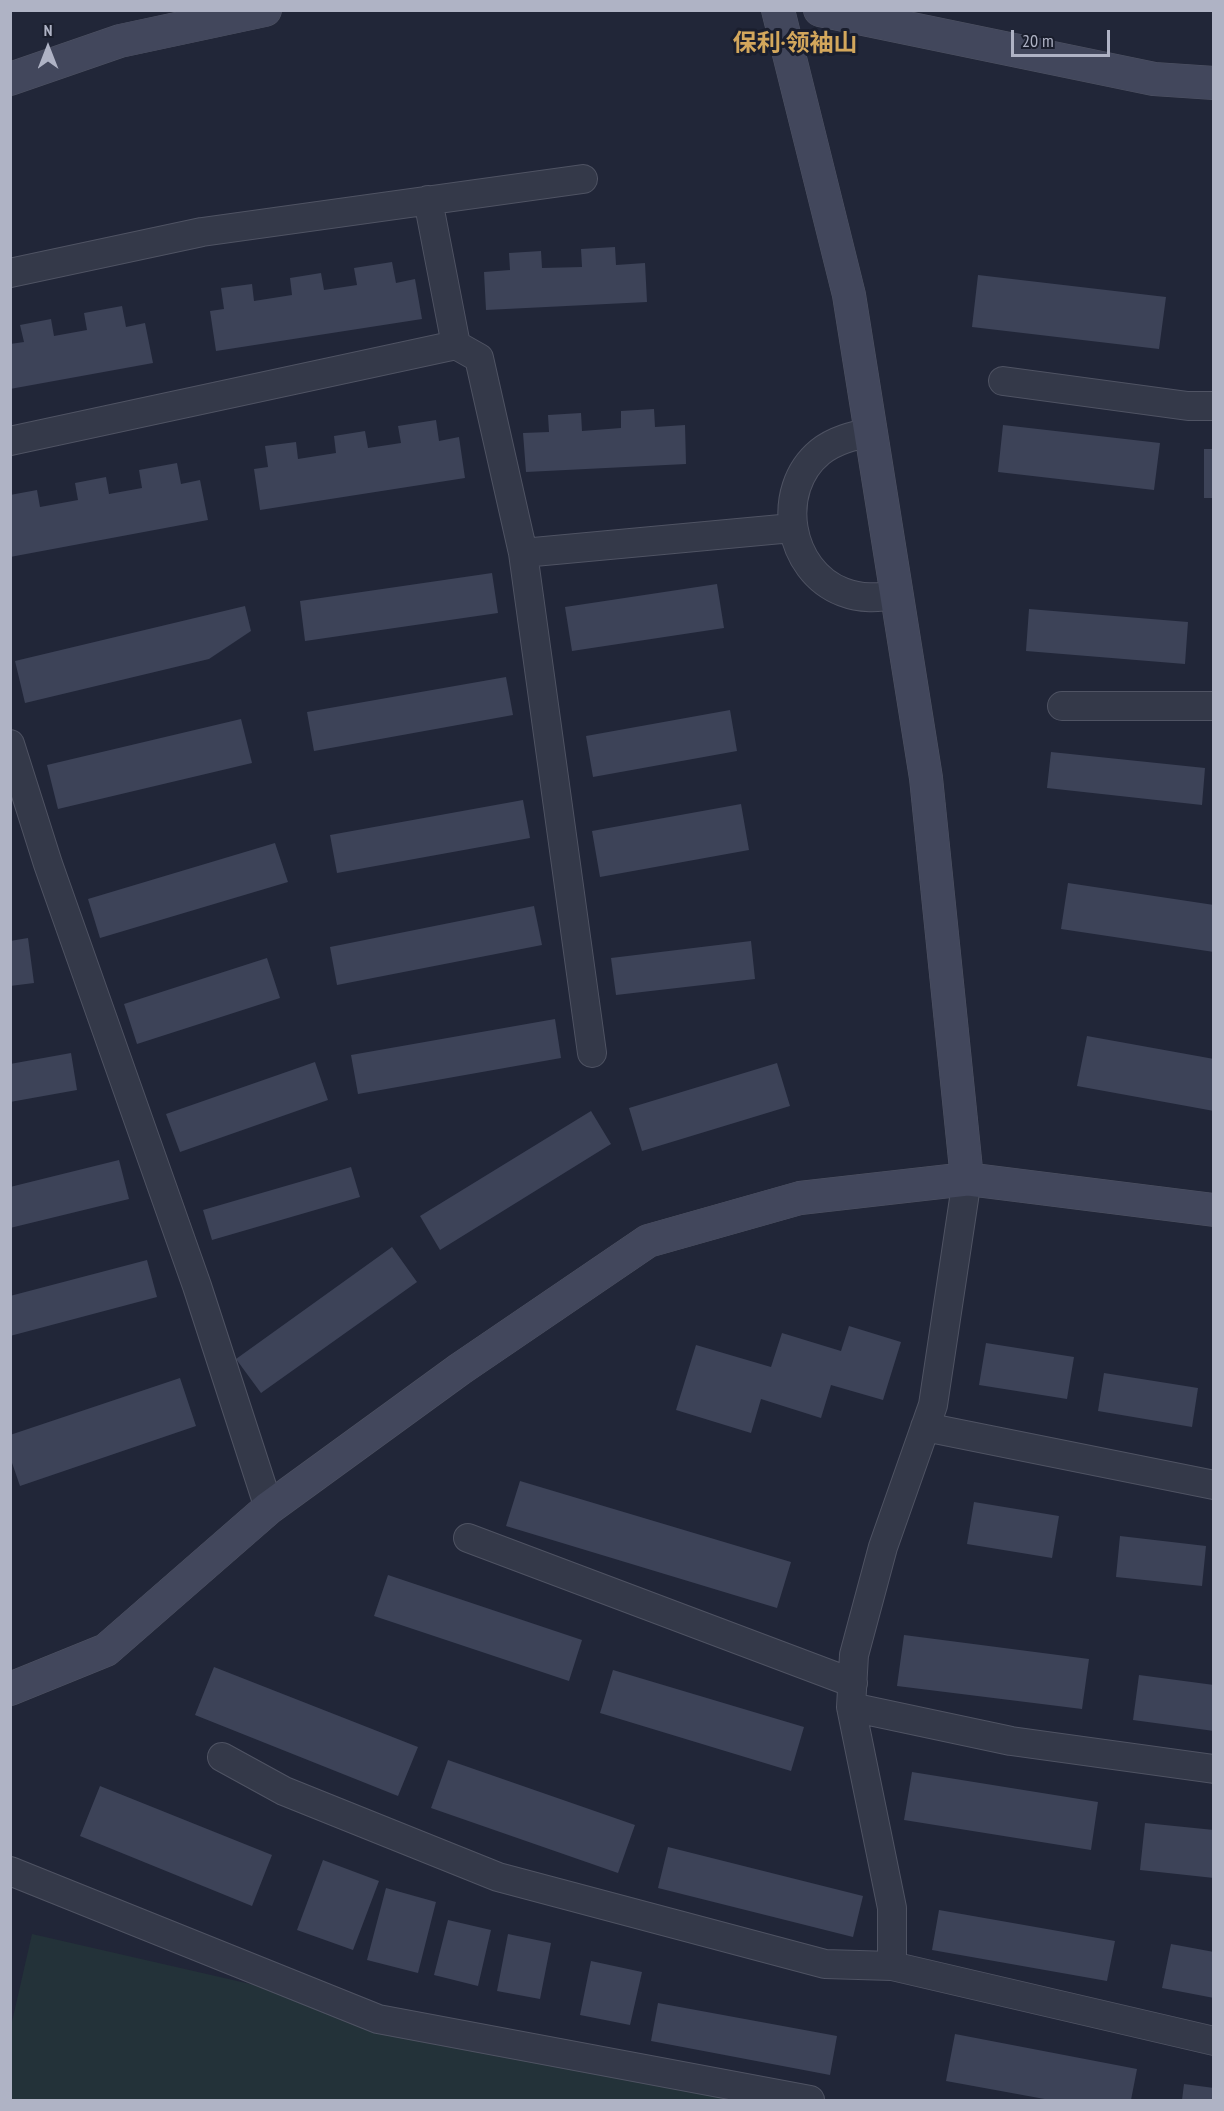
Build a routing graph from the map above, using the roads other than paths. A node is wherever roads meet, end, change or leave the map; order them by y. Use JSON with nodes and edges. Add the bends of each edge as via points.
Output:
{"nodes":[{"id":1,"x":265,"y":10,"type":"edge"},
{"id":2,"x":778,"y":10,"type":"edge"},
{"id":3,"x":820,"y":10,"type":"edge"},
{"id":4,"x":10,"y":79,"type":"edge"},
{"id":5,"x":1214,"y":83,"type":"edge"},
{"id":6,"x":583,"y":179,"type":"dead end"},
{"id":7,"x":428,"y":200,"type":"junction"},
{"id":8,"x":10,"y":273,"type":"edge"},
{"id":9,"x":456,"y":345,"type":"junction"},
{"id":10,"x":1003,"y":381,"type":"dead end"},
{"id":11,"x":1214,"y":406,"type":"edge"},
{"id":12,"x":871,"y":432,"type":"junction"},
{"id":13,"x":10,"y":441,"type":"edge"},
{"id":14,"x":792,"y":528,"type":"junction"},
{"id":15,"x":523,"y":553,"type":"junction"},
{"id":16,"x":897,"y":595,"type":"junction"},
{"id":17,"x":1062,"y":706,"type":"dead end"},
{"id":18,"x":1214,"y":706,"type":"edge"},
{"id":19,"x":10,"y":744,"type":"edge"},
{"id":20,"x":592,"y":1053,"type":"dead end"},
{"id":21,"x":967,"y":1179,"type":"junction"},
{"id":22,"x":1214,"y":1210,"type":"edge"},
{"id":23,"x":925,"y":1427,"type":"junction"},
{"id":24,"x":1214,"y":1485,"type":"edge"},
{"id":25,"x":269,"y":1508,"type":"junction"},
{"id":26,"x":468,"y":1538,"type":"dead end"},
{"id":27,"x":10,"y":1689,"type":"edge"},
{"id":28,"x":852,"y":1695,"type":"junction"},
{"id":29,"x":222,"y":1757,"type":"dead end"},
{"id":30,"x":1214,"y":1769,"type":"edge"},
{"id":31,"x":10,"y":1871,"type":"edge"},
{"id":32,"x":892,"y":1966,"type":"junction"},
{"id":33,"x":1214,"y":2041,"type":"edge"},
{"id":34,"x":810,"y":2100,"type":"edge"}],
"edges":[{"from":1,"to":4,"type":"street","via":[[120,40]]},
{"from":2,"to":12,"type":"street","via":[[849,295]]},
{"from":3,"to":5,"type":"street","via":[[1154,79]]},
{"from":6,"to":7,"type":"street"},
{"from":7,"to":8,"type":"street","via":[[202,232]]},
{"from":7,"to":9,"type":"street"},
{"from":9,"to":13,"type":"street"},
{"from":9,"to":15,"type":"street","via":[[479,358]]},
{"from":10,"to":11,"type":"street","via":[[1188,406]]},
{"from":12,"to":14,"type":"street","via":[[844,438],[820,453],[802,474],[792,500]]},
{"from":12,"to":16,"type":"street"},
{"from":14,"to":15,"type":"street"},
{"from":14,"to":16,"type":"street","via":[[801,555],[818,577],[842,592],[869,599]]},
{"from":15,"to":20,"type":"street"},
{"from":16,"to":21,"type":"street","via":[[926,778]]},
{"from":17,"to":18,"type":"street"},
{"from":19,"to":25,"type":"street","via":[[48,864],[197,1286]]},
{"from":21,"to":22,"type":"street"},
{"from":21,"to":23,"type":"street","via":[[933,1405]]},
{"from":21,"to":25,"type":"street","via":[[800,1198],[648,1241]]},
{"from":23,"to":24,"type":"street"},
{"from":23,"to":28,"type":"street","via":[[883,1547],[854,1655]]},
{"from":25,"to":27,"type":"street","via":[[106,1650]]},
{"from":26,"to":28,"type":"street"},
{"from":28,"to":30,"type":"street","via":[[1011,1741]]},
{"from":28,"to":32,"type":"street","via":[[892,1908]]},
{"from":29,"to":32,"type":"street","via":[[284,1791],[498,1877],[825,1964]]},
{"from":31,"to":34,"type":"street","via":[[378,2019]]},
{"from":32,"to":33,"type":"street"}]}
